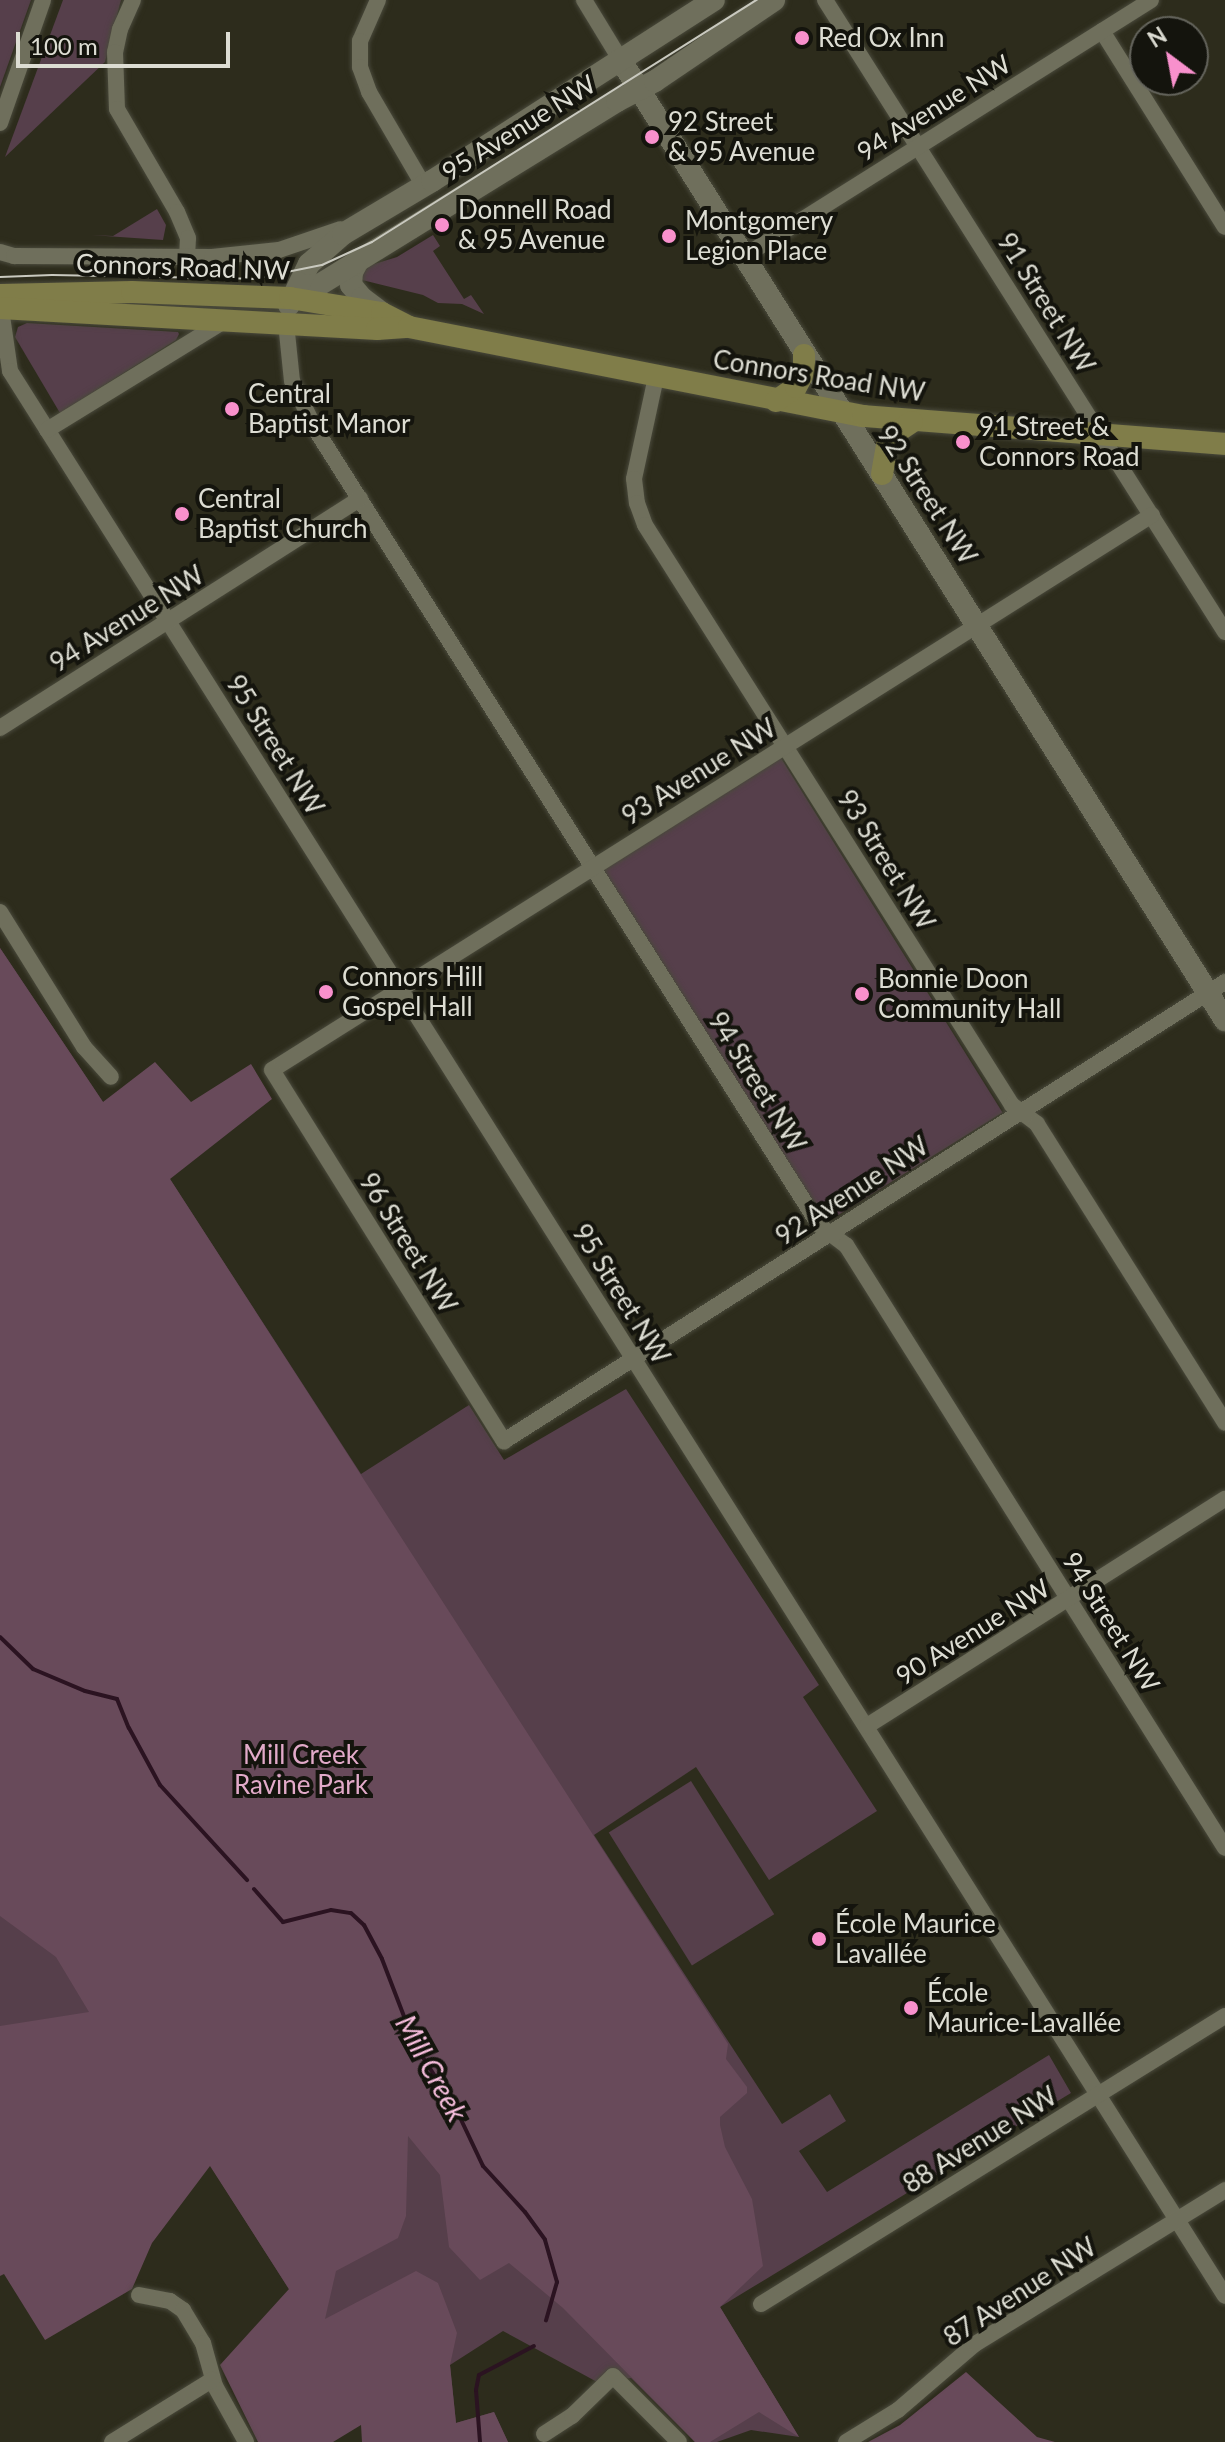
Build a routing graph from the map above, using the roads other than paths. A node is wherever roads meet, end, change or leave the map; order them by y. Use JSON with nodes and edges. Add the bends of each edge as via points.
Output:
{"nodes":[{"id":1,"x":43,"y":0,"type":"edge"},
{"id":2,"x":133,"y":0,"type":"edge"},
{"id":3,"x":378,"y":0,"type":"edge"},
{"id":4,"x":584,"y":0,"type":"edge"},
{"id":5,"x":714,"y":0,"type":"edge"},
{"id":6,"x":774,"y":0,"type":"edge"},
{"id":7,"x":825,"y":0,"type":"edge"},
{"id":8,"x":1151,"y":0,"type":"edge"},
{"id":9,"x":1102,"y":31,"type":"junction"},
{"id":10,"x":620,"y":59,"type":"junction"},
{"id":11,"x":639,"y":90,"type":"junction"},
{"id":12,"x":0,"y":123,"type":"edge"},
{"id":13,"x":918,"y":147,"type":"junction"},
{"id":14,"x":424,"y":186,"type":"junction"},
{"id":15,"x":380,"y":212,"type":"junction"},
{"id":16,"x":1225,"y":227,"type":"edge"},
{"id":17,"x":0,"y":252,"type":"edge"},
{"id":18,"x":187,"y":257,"type":"junction"},
{"id":19,"x":743,"y":257,"type":"junction"},
{"id":20,"x":359,"y":259,"type":"junction"},
{"id":21,"x":0,"y":295,"type":"edge"},
{"id":22,"x":290,"y":298,"type":"junction"},
{"id":23,"x":0,"y":308,"type":"edge"},
{"id":24,"x":382,"y":313,"type":"junction"},
{"id":25,"x":226,"y":320,"type":"junction"},
{"id":26,"x":286,"y":323,"type":"junction"},
{"id":27,"x":409,"y":327,"type":"junction"},
{"id":28,"x":804,"y":355,"type":"junction"},
{"id":29,"x":5,"y":374,"type":"edge"},
{"id":30,"x":656,"y":377,"type":"junction"},
{"id":31,"x":776,"y":401,"type":"junction"},
{"id":32,"x":841,"y":412,"type":"junction"},
{"id":33,"x":912,"y":422,"type":"junction"},
{"id":34,"x":47,"y":430,"type":"junction"},
{"id":35,"x":1100,"y":435,"type":"junction"},
{"id":36,"x":1225,"y":444,"type":"edge"},
{"id":37,"x":882,"y":474,"type":"junction"},
{"id":38,"x":360,"y":499,"type":"junction"},
{"id":39,"x":1152,"y":515,"type":"junction"},
{"id":40,"x":168,"y":621,"type":"junction"},
{"id":41,"x":977,"y":625,"type":"junction"},
{"id":42,"x":1225,"y":632,"type":"edge"},
{"id":43,"x":0,"y":728,"type":"edge"},
{"id":44,"x":785,"y":746,"type":"junction"},
{"id":45,"x":593,"y":868,"type":"junction"},
{"id":46,"x":0,"y":912,"type":"edge"},
{"id":47,"x":1216,"y":987,"type":"edge"},
{"id":48,"x":401,"y":988,"type":"junction"},
{"id":49,"x":1225,"y":1020,"type":"edge"},
{"id":50,"x":272,"y":1070,"type":"joint"},
{"id":51,"x":111,"y":1077,"type":"dead end"},
{"id":52,"x":1022,"y":1112,"type":"junction"},
{"id":53,"x":830,"y":1233,"type":"junction"},
{"id":54,"x":633,"y":1358,"type":"junction"},
{"id":55,"x":1225,"y":1423,"type":"edge"},
{"id":56,"x":504,"y":1441,"type":"joint"},
{"id":57,"x":1225,"y":1499,"type":"edge"},
{"id":58,"x":1069,"y":1600,"type":"junction"},
{"id":59,"x":867,"y":1726,"type":"junction"},
{"id":60,"x":1225,"y":1848,"type":"edge"},
{"id":61,"x":1225,"y":2016,"type":"edge"},
{"id":62,"x":1098,"y":2095,"type":"junction"},
{"id":63,"x":1225,"y":2190,"type":"edge"},
{"id":64,"x":1177,"y":2220,"type":"junction"},
{"id":65,"x":139,"y":2295,"type":"dead end"},
{"id":66,"x":1225,"y":2296,"type":"edge"},
{"id":67,"x":761,"y":2304,"type":"dead end"},
{"id":68,"x":212,"y":2380,"type":"junction"},
{"id":69,"x":544,"y":2434,"type":"dead end"},
{"id":70,"x":112,"y":2442,"type":"edge"},
{"id":71,"x":246,"y":2442,"type":"edge"},
{"id":72,"x":679,"y":2442,"type":"edge"},
{"id":73,"x":846,"y":2442,"type":"edge"}],
"edges":[{"from":1,"to":12,"type":"street"},
{"from":2,"to":18,"type":"street","via":[[115,52],[117,109],[183,228]]},
{"from":3,"to":14,"type":"street","via":[[360,41],[360,67]]},
{"from":4,"to":10,"type":"street","name":"92 Street NW"},
{"from":5,"to":10,"type":"street","name":"95 Avenue NW"},
{"from":6,"to":11,"type":"street","name":"95 Avenue NW"},
{"from":7,"to":13,"type":"street","name":"91 Street NW"},
{"from":8,"to":9,"type":"street","name":"94 Avenue NW"},
{"from":9,"to":13,"type":"street","name":"94 Avenue NW"},
{"from":9,"to":16,"type":"street"},
{"from":10,"to":11,"type":"street","name":"92 Street NW"},
{"from":10,"to":14,"type":"street","name":"95 Avenue NW"},
{"from":11,"to":19,"type":"street","name":"92 Street NW"},
{"from":11,"to":20,"type":"street","name":"95 Avenue NW"},
{"from":13,"to":19,"type":"street","name":"94 Avenue NW"},
{"from":13,"to":35,"type":"street","name":"91 Street NW"},
{"from":14,"to":15,"type":"street","name":"95 Avenue NW"},
{"from":15,"to":18,"type":"street","name":"95 Avenue NW","via":[[288,247],[249,255]]},
{"from":15,"to":22,"type":"street","name":"95 Avenue NW","via":[[322,250]]},
{"from":17,"to":18,"type":"street","name":"95 Avenue NW"},
{"from":19,"to":28,"type":"street","name":"92 Street NW"},
{"from":20,"to":22,"type":"street","name":"95 Avenue NW"},
{"from":20,"to":24,"type":"street","via":[[351,285]]},
{"from":21,"to":22,"type":"main road","name":"Connors Road NW","via":[[118,292]]},
{"from":22,"to":24,"type":"main road","name":"Connors Road NW"},
{"from":22,"to":26,"type":"street","name":"95 Avenue NW"},
{"from":23,"to":25,"type":"main road","name":"Connors Road NW"},
{"from":23,"to":29,"type":"street","name":"95 Street NW"},
{"from":24,"to":27,"type":"main road","name":"Connors Road NW"},
{"from":25,"to":26,"type":"main road","name":"Connors Road NW"},
{"from":25,"to":34,"type":"street"},
{"from":26,"to":27,"type":"main road","name":"Connors Road NW"},
{"from":26,"to":38,"type":"street","name":"94 Street NW","via":[[287,355],[300,402]]},
{"from":27,"to":30,"type":"main road","name":"Connors Road NW"},
{"from":28,"to":31,"type":"main road","via":[[804,372],[796,387]]},
{"from":28,"to":32,"type":"street","name":"92 Street NW"},
{"from":29,"to":34,"type":"street","name":"95 Street NW"},
{"from":30,"to":31,"type":"main road","name":"Connors Road NW"},
{"from":30,"to":44,"type":"street","name":"93 Street NW","via":[[635,468],[640,514]]},
{"from":31,"to":32,"type":"main road","name":"Connors Road NW"},
{"from":32,"to":33,"type":"main road","name":"Connors Road NW"},
{"from":32,"to":37,"type":"street","name":"92 Street NW"},
{"from":33,"to":35,"type":"main road","name":"Connors Road NW"},
{"from":33,"to":37,"type":"main road","via":[[887,446]]},
{"from":34,"to":40,"type":"street","name":"95 Street NW"},
{"from":35,"to":36,"type":"main road","name":"Connors Road NW"},
{"from":35,"to":39,"type":"street","name":"91 Street NW"},
{"from":37,"to":41,"type":"street","name":"92 Street NW"},
{"from":38,"to":40,"type":"street","name":"94 Avenue NW"},
{"from":38,"to":45,"type":"street","name":"94 Street NW"},
{"from":39,"to":41,"type":"street","name":"93 Avenue NW"},
{"from":39,"to":42,"type":"street","name":"91 Street NW"},
{"from":40,"to":43,"type":"street","name":"94 Avenue NW"},
{"from":40,"to":48,"type":"street","name":"95 Street NW"},
{"from":41,"to":44,"type":"street","name":"93 Avenue NW"},
{"from":41,"to":47,"type":"street","name":"92 Street NW"},
{"from":44,"to":45,"type":"street","name":"93 Avenue NW"},
{"from":44,"to":52,"type":"street","name":"93 Street NW","via":[[1012,1105]]},
{"from":45,"to":48,"type":"street","name":"93 Avenue NW"},
{"from":45,"to":53,"type":"street","name":"94 Street NW","via":[[819,1225]]},
{"from":46,"to":51,"type":"street","via":[[84,1047]]},
{"from":47,"to":49,"type":"street","name":"92 Street NW"},
{"from":47,"to":52,"type":"street","name":"92 Avenue NW"},
{"from":48,"to":50,"type":"street","name":"93 Avenue NW"},
{"from":48,"to":54,"type":"street","name":"95 Street NW"},
{"from":50,"to":56,"type":"street","name":"96 Street NW"},
{"from":52,"to":53,"type":"street","name":"92 Avenue NW"},
{"from":52,"to":55,"type":"street","name":"93 Street NW","via":[[1037,1124]]},
{"from":53,"to":54,"type":"street","name":"92 Avenue NW"},
{"from":53,"to":58,"type":"street","name":"94 Street NW","via":[[846,1245]]},
{"from":54,"to":56,"type":"street","name":"92 Avenue NW"},
{"from":54,"to":59,"type":"street","name":"95 Street NW"},
{"from":57,"to":58,"type":"street","name":"90 Avenue NW"},
{"from":58,"to":59,"type":"street","name":"90 Avenue NW"},
{"from":58,"to":60,"type":"street","name":"94 Street NW"},
{"from":59,"to":62,"type":"street","name":"95 Street NW"},
{"from":61,"to":62,"type":"street","name":"88 Avenue NW"},
{"from":62,"to":64,"type":"street","name":"95 Street NW"},
{"from":62,"to":67,"type":"street","name":"88 Avenue NW"},
{"from":63,"to":64,"type":"street","name":"87 Avenue NW"},
{"from":64,"to":66,"type":"street","name":"95 Street NW"},
{"from":64,"to":73,"type":"street","name":"87 Avenue NW","via":[[975,2344],[898,2410]]},
{"from":65,"to":68,"type":"street","via":[[170,2301],[183,2310],[201,2338]]},
{"from":68,"to":70,"type":"street"},
{"from":68,"to":71,"type":"street"},
{"from":69,"to":72,"type":"street","via":[[572,2416],[613,2376]]}]}
